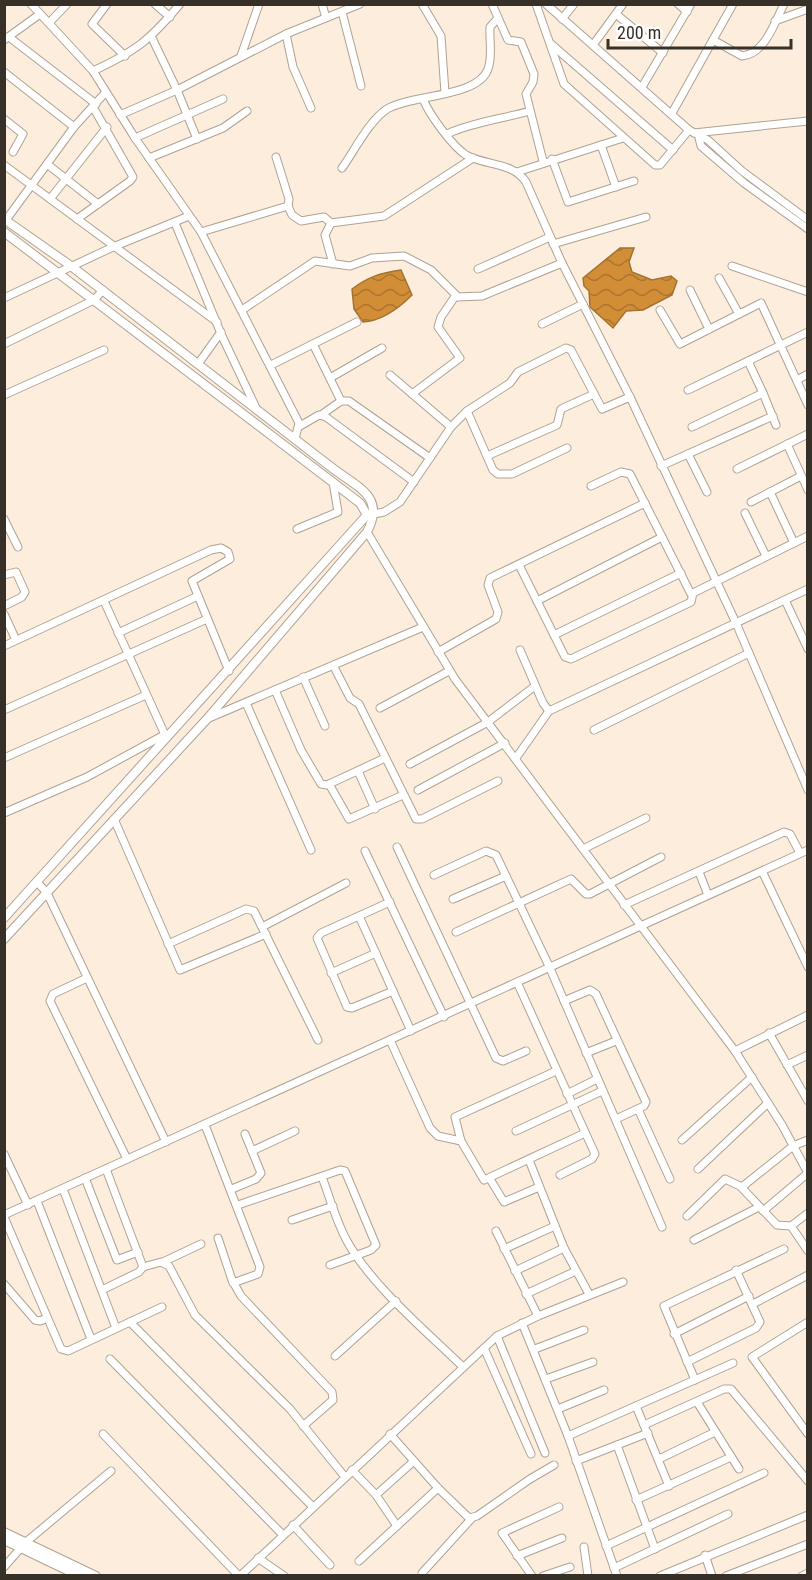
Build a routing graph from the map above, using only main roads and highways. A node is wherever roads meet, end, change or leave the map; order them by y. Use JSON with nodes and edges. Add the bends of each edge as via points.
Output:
{"nodes":[{"id":1,"x":5,"y":219,"type":"edge"},
{"id":2,"x":4,"y":232,"type":"edge"},
{"id":3,"x":247,"y":403,"type":"junction"},
{"id":4,"x":240,"y":411,"type":"junction"},
{"id":5,"x":371,"y":515,"type":"junction"},
{"id":6,"x":180,"y":726,"type":"junction"},
{"id":7,"x":192,"y":735,"type":"junction"},
{"id":8,"x":4,"y":918,"type":"edge"},
{"id":9,"x":4,"y":939,"type":"edge"},
{"id":10,"x":4,"y":1532,"type":"edge"},
{"id":11,"x":4,"y":1540,"type":"edge"},
{"id":12,"x":24,"y":1545,"type":"junction"},
{"id":13,"x":79,"y":1575,"type":"edge"},
{"id":14,"x":96,"y":1575,"type":"edge"}],
"edges":[{"from":1,"to":3,"type":"main road"},
{"from":2,"to":4,"type":"main road"},
{"from":3,"to":4,"type":"main road"},
{"from":3,"to":5,"type":"main road","via":[[369,497],[374,504]]},
{"from":4,"to":5,"type":"main road"},
{"from":5,"to":6,"type":"main road"},
{"from":5,"to":7,"type":"main road","via":[[367,532]]},
{"from":6,"to":7,"type":"main road"},
{"from":6,"to":8,"type":"main road"},
{"from":7,"to":9,"type":"main road"},
{"from":10,"to":12,"type":"main road"},
{"from":11,"to":12,"type":"main road"},
{"from":12,"to":13,"type":"main road"},
{"from":12,"to":14,"type":"main road"}]}
